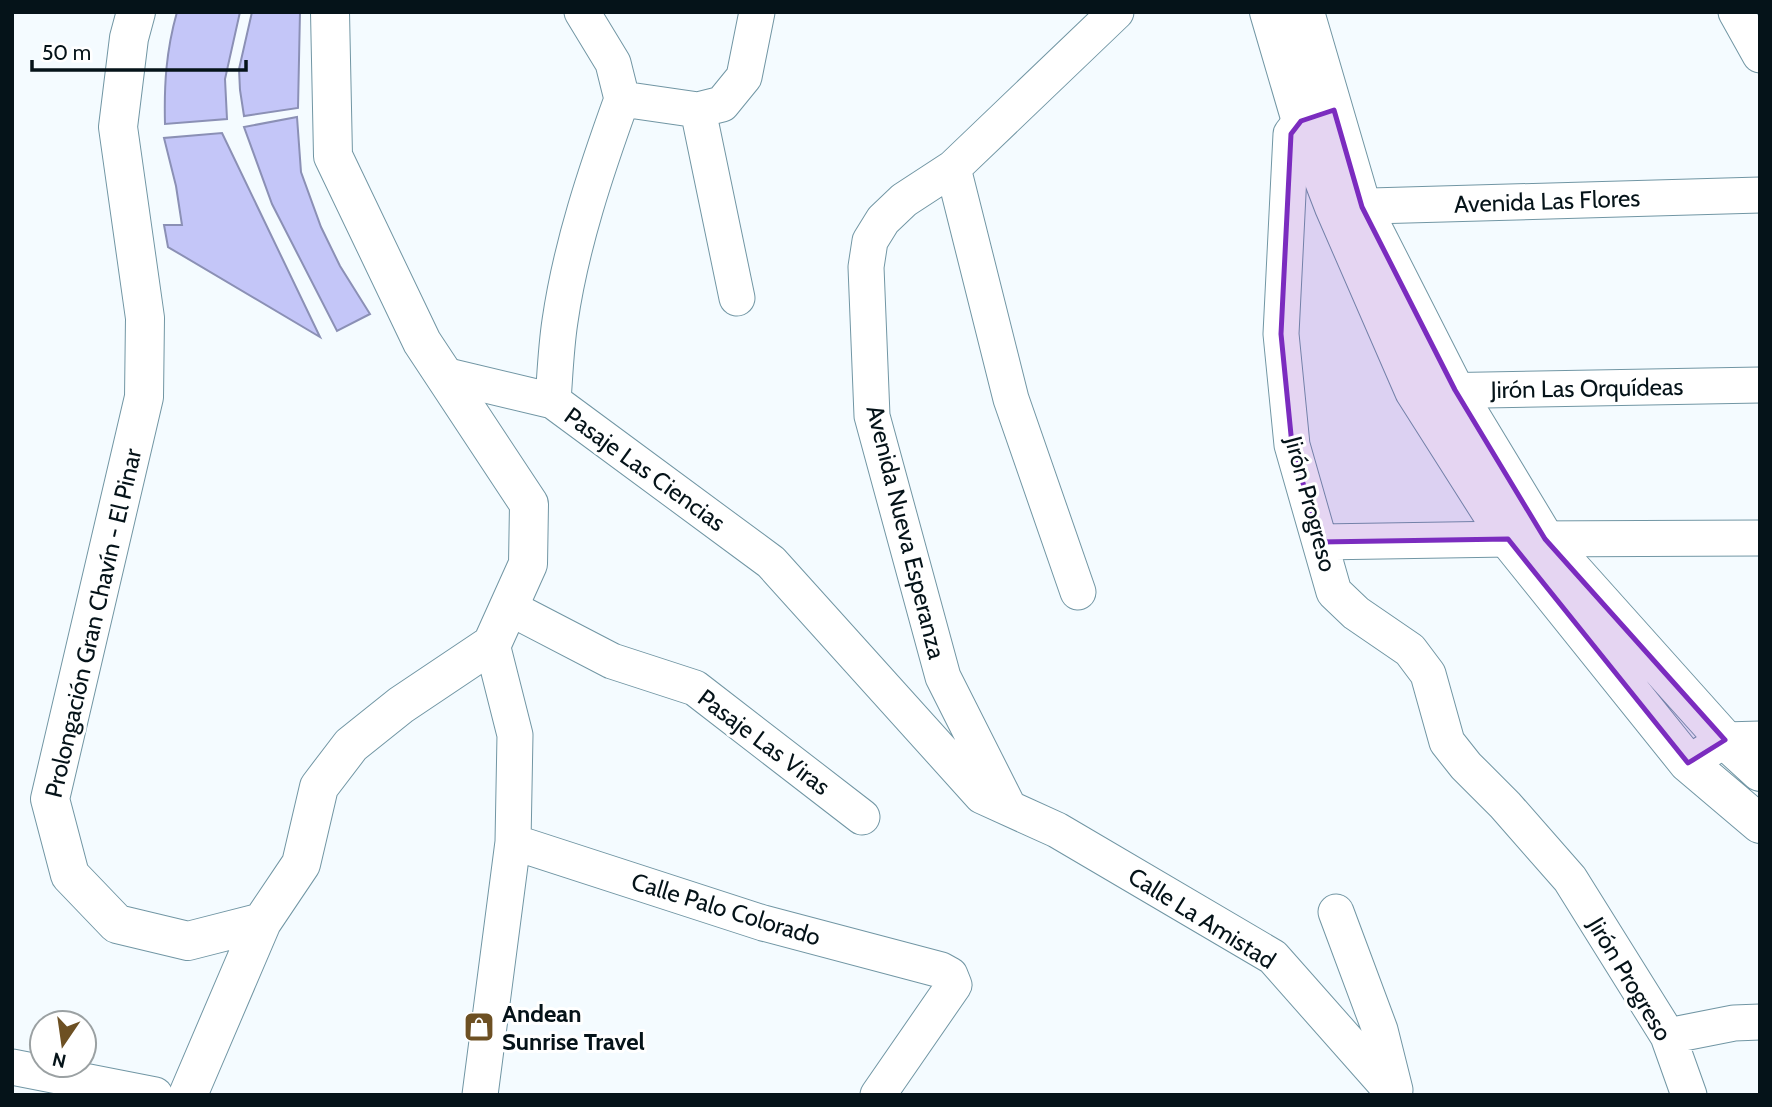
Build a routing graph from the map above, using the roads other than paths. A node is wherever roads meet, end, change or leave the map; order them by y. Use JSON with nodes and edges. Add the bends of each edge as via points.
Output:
{"nodes":[{"id":1,"x":136,"y":12,"type":"edge"},
{"id":2,"x":330,"y":12,"type":"edge"},
{"id":3,"x":582,"y":12,"type":"edge"},
{"id":4,"x":757,"y":12,"type":"edge"},
{"id":5,"x":1116,"y":12,"type":"edge"},
{"id":6,"x":1269,"y":12,"type":"edge"},
{"id":7,"x":1305,"y":12,"type":"edge"},
{"id":8,"x":1736,"y":12,"type":"edge"},
{"id":9,"x":1760,"y":55,"type":"edge"},
{"id":10,"x":622,"y":99,"type":"junction"},
{"id":11,"x":698,"y":110,"type":"junction"},
{"id":12,"x":1308,"y":127,"type":"junction"},
{"id":13,"x":953,"y":168,"type":"junction"},
{"id":14,"x":1760,"y":195,"type":"edge"},
{"id":15,"x":1348,"y":207,"type":"junction"},
{"id":16,"x":737,"y":298,"type":"dead end"},
{"id":17,"x":444,"y":375,"type":"junction"},
{"id":18,"x":1760,"y":385,"type":"edge"},
{"id":19,"x":1455,"y":390,"type":"junction"},
{"id":20,"x":1414,"y":391,"type":"junction"},
{"id":21,"x":553,"y":401,"type":"junction"},
{"id":22,"x":1760,"y":538,"type":"edge"},
{"id":23,"x":1527,"y":539,"type":"junction"},
{"id":24,"x":1320,"y":542,"type":"junction"},
{"id":25,"x":1078,"y":592,"type":"dead end"},
{"id":26,"x":508,"y":607,"type":"junction"},
{"id":27,"x":492,"y":644,"type":"junction"},
{"id":28,"x":1742,"y":740,"type":"edge"},
{"id":29,"x":1688,"y":763,"type":"junction"},
{"id":30,"x":1760,"y":772,"type":"edge"},
{"id":31,"x":1009,"y":808,"type":"junction"},
{"id":32,"x":862,"y":817,"type":"dead end"},
{"id":33,"x":1760,"y":824,"type":"edge"},
{"id":34,"x":513,"y":842,"type":"junction"},
{"id":35,"x":1336,"y":912,"type":"dead end"},
{"id":36,"x":262,"y":922,"type":"junction"},
{"id":37,"x":1760,"y":1022,"type":"edge"},
{"id":38,"x":1668,"y":1036,"type":"junction"},
{"id":39,"x":12,"y":1067,"type":"edge"},
{"id":40,"x":1395,"y":1094,"type":"edge"},
{"id":41,"x":155,"y":1095,"type":"edge"},
{"id":42,"x":188,"y":1095,"type":"edge"},
{"id":43,"x":480,"y":1095,"type":"edge"},
{"id":44,"x":878,"y":1095,"type":"edge"},
{"id":45,"x":1689,"y":1095,"type":"edge"}],
"edges":[{"from":1,"to":36,"type":"main road","name":"Prolongación Gran Chavín - El Pinar","via":[[118,127],[145,318],[144,397],[50,799],[70,875],[117,924],[188,941]]},
{"from":2,"to":17,"type":"main road","via":[[333,156],[422,342]]},
{"from":3,"to":10,"type":"street","via":[[613,64]]},
{"from":4,"to":11,"type":"street","via":[[744,77],[722,104]]},
{"from":5,"to":13,"type":"street","name":"Avenida Nueva Esperanza"},
{"from":6,"to":12,"type":"main road"},
{"from":7,"to":12,"type":"main road"},
{"from":8,"to":9,"type":"street"},
{"from":10,"to":11,"type":"street"},
{"from":10,"to":21,"type":"street","name":"Pasaje Las Ciencias","via":[[576,246],[560,321]]},
{"from":11,"to":16,"type":"street"},
{"from":12,"to":15,"type":"main road"},
{"from":12,"to":24,"type":"street","name":"Jirón Progreso","via":[[1285,252],[1281,334],[1292,445]]},
{"from":13,"to":25,"type":"street","via":[[1011,399]]},
{"from":13,"to":31,"type":"street","name":"Avenida Nueva Esperanza","via":[[904,200],[870,241],[866,267],[872,416],[943,677]]},
{"from":14,"to":15,"type":"street","name":"Avenida Las Flores"},
{"from":15,"to":19,"type":"main road"},
{"from":15,"to":20,"type":"main road"},
{"from":17,"to":21,"type":"street"},
{"from":17,"to":26,"type":"main road","via":[[529,504],[528,564]]},
{"from":18,"to":19,"type":"street","name":"Jirón Las Orquídeas"},
{"from":19,"to":20,"type":"street","name":"Jirón Las Orquídeas"},
{"from":19,"to":23,"type":"main road"},
{"from":20,"to":23,"type":"main road"},
{"from":21,"to":31,"type":"street","name":"Pasaje Las Ciencias","via":[[771,562],[982,796]]},
{"from":22,"to":23,"type":"street"},
{"from":23,"to":24,"type":"street"},
{"from":23,"to":28,"type":"main road"},
{"from":23,"to":29,"type":"main road"},
{"from":24,"to":38,"type":"street","name":"Jirón Progreso","via":[[1334,592],[1410,650],[1428,674],[1447,741],[1570,879]]},
{"from":26,"to":27,"type":"main road"},
{"from":26,"to":32,"type":"street","name":"Pasaje Las Viras","via":[[612,661],[695,688]]},
{"from":27,"to":34,"type":"street","via":[[515,735]]},
{"from":27,"to":36,"type":"main road","via":[[351,745],[319,787],[301,864]]},
{"from":28,"to":29,"type":"street"},
{"from":28,"to":30,"type":"main road"},
{"from":29,"to":33,"type":"main road"},
{"from":31,"to":40,"type":"street","name":"Calle La Amistad","via":[[1056,830],[1273,957]]},
{"from":34,"to":43,"type":"street"},
{"from":34,"to":44,"type":"street","name":"Calle Palo Colorado","via":[[763,923],[950,975],[954,985]]},
{"from":35,"to":40,"type":"street","via":[[1380,1030]]},
{"from":36,"to":42,"type":"main road"},
{"from":37,"to":38,"type":"street"},
{"from":38,"to":45,"type":"street","name":"Jirón Progreso"},
{"from":39,"to":41,"type":"street"}]}
